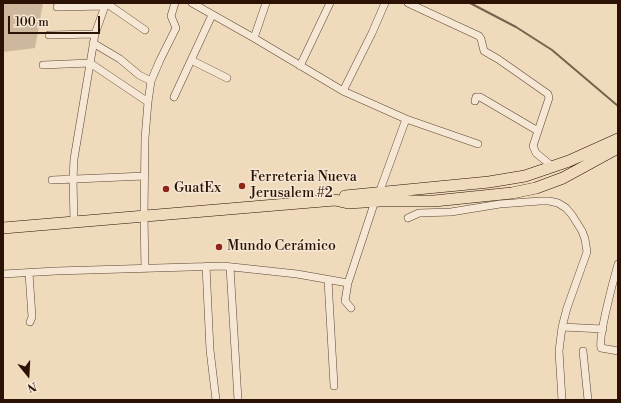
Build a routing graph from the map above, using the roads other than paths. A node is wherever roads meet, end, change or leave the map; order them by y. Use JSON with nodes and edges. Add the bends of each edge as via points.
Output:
{"nodes":[{"id":1,"x":175,"y":3,"type":"edge"},
{"id":2,"x":192,"y":3,"type":"edge"},
{"id":3,"x":266,"y":3,"type":"edge"},
{"id":4,"x":330,"y":3,"type":"edge"},
{"id":5,"x":385,"y":3,"type":"edge"},
{"id":6,"x":408,"y":3,"type":"edge"},
{"id":7,"x":105,"y":4,"type":"edge"},
{"id":8,"x":57,"y":7,"type":"dead end"},
{"id":9,"x":212,"y":15,"type":"junction"},
{"id":10,"x":146,"y":30,"type":"dead end"},
{"id":11,"x":95,"y":34,"type":"junction"},
{"id":12,"x":49,"y":35,"type":"dead end"},
{"id":13,"x":254,"y":38,"type":"junction"},
{"id":14,"x":93,"y":43,"type":"junction"},
{"id":15,"x":192,"y":58,"type":"junction"},
{"id":16,"x":90,"y":63,"type":"junction"},
{"id":17,"x":43,"y":65,"type":"dead end"},
{"id":18,"x":300,"y":66,"type":"junction"},
{"id":19,"x":227,"y":78,"type":"dead end"},
{"id":20,"x":151,"y":81,"type":"junction"},
{"id":21,"x":343,"y":91,"type":"junction"},
{"id":22,"x":174,"y":97,"type":"dead end"},
{"id":23,"x":474,"y":101,"type":"dead end"},
{"id":24,"x":148,"y":102,"type":"junction"},
{"id":25,"x":406,"y":119,"type":"junction"},
{"id":26,"x":538,"y":131,"type":"junction"},
{"id":27,"x":618,"y":139,"type":"edge"},
{"id":28,"x":478,"y":144,"type":"dead end"},
{"id":29,"x":618,"y":148,"type":"edge"},
{"id":30,"x":553,"y":167,"type":"junction"},
{"id":31,"x":145,"y":176,"type":"junction"},
{"id":32,"x":73,"y":179,"type":"junction"},
{"id":33,"x":52,"y":180,"type":"dead end"},
{"id":34,"x":377,"y":197,"type":"junction"},
{"id":35,"x":415,"y":201,"type":"junction"},
{"id":36,"x":420,"y":213,"type":"junction"},
{"id":37,"x":144,"y":216,"type":"junction"},
{"id":38,"x":408,"y":218,"type":"dead end"},
{"id":39,"x":74,"y":222,"type":"junction"},
{"id":40,"x":3,"y":228,"type":"edge"},
{"id":41,"x":618,"y":264,"type":"edge"},
{"id":42,"x":206,"y":266,"type":"junction"},
{"id":43,"x":230,"y":267,"type":"junction"},
{"id":44,"x":146,"y":269,"type":"junction"},
{"id":45,"x":29,"y":272,"type":"junction"},
{"id":46,"x":3,"y":274,"type":"edge"},
{"id":47,"x":328,"y":280,"type":"junction"},
{"id":48,"x":348,"y":283,"type":"junction"},
{"id":49,"x":351,"y":308,"type":"dead end"},
{"id":50,"x":30,"y":322,"type":"dead end"},
{"id":51,"x":562,"y":327,"type":"junction"},
{"id":52,"x":603,"y":329,"type":"junction"},
{"id":53,"x":583,"y":351,"type":"dead end"},
{"id":54,"x":618,"y":351,"type":"edge"},
{"id":55,"x":334,"y":386,"type":"dead end"},
{"id":56,"x":216,"y":400,"type":"edge"},
{"id":57,"x":238,"y":400,"type":"edge"},
{"id":58,"x":562,"y":400,"type":"edge"},
{"id":59,"x":588,"y":400,"type":"edge"}],
"edges":[{"from":1,"to":20,"type":"street","via":[[171,16],[176,27]]},
{"from":2,"to":9,"type":"street"},
{"from":3,"to":13,"type":"street"},
{"from":4,"to":18,"type":"street"},
{"from":5,"to":21,"type":"street"},
{"from":6,"to":26,"type":"street","via":[[479,36],[484,51],[546,92],[549,98]]},
{"from":7,"to":8,"type":"street"},
{"from":7,"to":10,"type":"street"},
{"from":7,"to":11,"type":"street"},
{"from":9,"to":13,"type":"street"},
{"from":9,"to":15,"type":"street"},
{"from":11,"to":12,"type":"street"},
{"from":11,"to":14,"type":"street"},
{"from":13,"to":18,"type":"street"},
{"from":14,"to":16,"type":"street"},
{"from":14,"to":20,"type":"street"},
{"from":15,"to":19,"type":"street"},
{"from":15,"to":22,"type":"street"},
{"from":16,"to":17,"type":"street"},
{"from":16,"to":24,"type":"street"},
{"from":16,"to":32,"type":"street"},
{"from":18,"to":21,"type":"street"},
{"from":20,"to":24,"type":"street"},
{"from":21,"to":25,"type":"street"},
{"from":23,"to":26,"type":"street","via":[[476,97],[480,97]]},
{"from":24,"to":31,"type":"street","via":[[145,126]]},
{"from":25,"to":28,"type":"street"},
{"from":25,"to":34,"type":"street"},
{"from":26,"to":30,"type":"street","via":[[533,148]]},
{"from":27,"to":30,"type":"highway"},
{"from":29,"to":35,"type":"highway","via":[[563,178],[536,188],[447,200]]},
{"from":30,"to":34,"type":"highway","via":[[509,180]]},
{"from":31,"to":32,"type":"street"},
{"from":31,"to":37,"type":"street"},
{"from":32,"to":33,"type":"street"},
{"from":32,"to":39,"type":"street"},
{"from":34,"to":35,"type":"highway"},
{"from":34,"to":37,"type":"highway","via":[[348,203],[338,200]]},
{"from":34,"to":48,"type":"street"},
{"from":35,"to":36,"type":"street"},
{"from":36,"to":38,"type":"street"},
{"from":36,"to":51,"type":"street","via":[[451,212],[540,200],[566,208],[582,231],[586,252]]},
{"from":37,"to":39,"type":"highway"},
{"from":37,"to":44,"type":"street"},
{"from":39,"to":40,"type":"highway"},
{"from":41,"to":52,"type":"street"},
{"from":42,"to":43,"type":"street"},
{"from":42,"to":44,"type":"street"},
{"from":42,"to":56,"type":"street","via":[[210,350]]},
{"from":43,"to":47,"type":"street"},
{"from":43,"to":57,"type":"street"},
{"from":44,"to":45,"type":"street"},
{"from":45,"to":46,"type":"street"},
{"from":45,"to":50,"type":"street","via":[[32,317]]},
{"from":47,"to":48,"type":"street"},
{"from":47,"to":55,"type":"street"},
{"from":48,"to":49,"type":"street","via":[[345,301]]},
{"from":51,"to":52,"type":"street"},
{"from":51,"to":58,"type":"street","via":[[559,351]]},
{"from":52,"to":54,"type":"street","via":[[601,348]]},
{"from":53,"to":59,"type":"street"}]}
